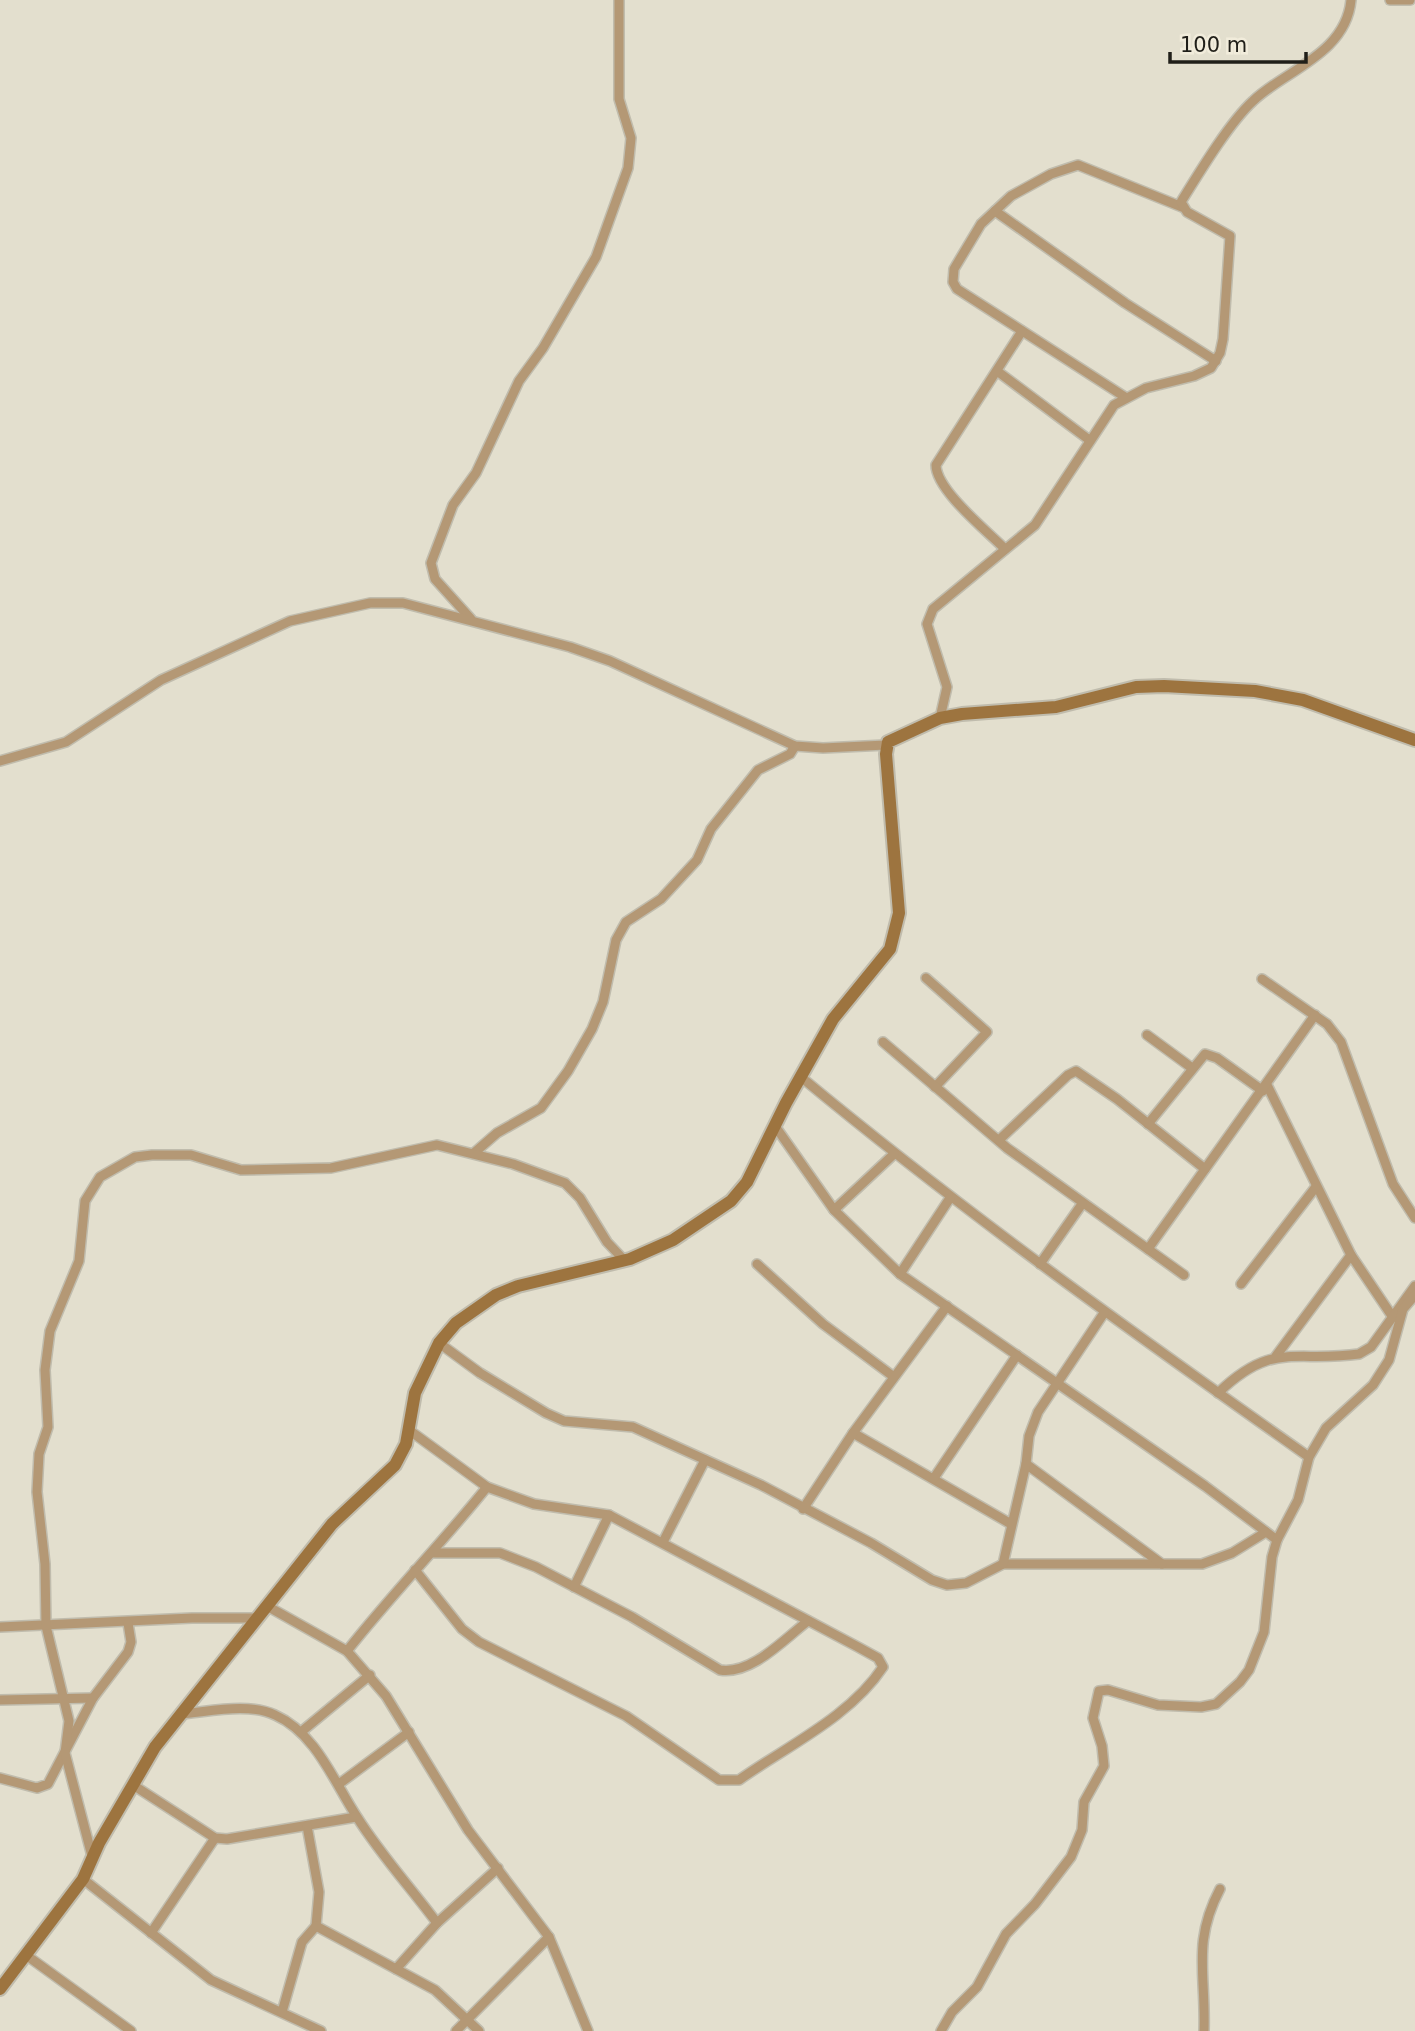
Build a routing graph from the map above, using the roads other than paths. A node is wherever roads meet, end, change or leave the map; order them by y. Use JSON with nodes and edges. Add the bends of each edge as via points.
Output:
{"nodes":[{"id":1,"x":619,"y":0,"type":"edge"},
{"id":2,"x":1350,"y":0,"type":"edge"},
{"id":3,"x":1390,"y":0,"type":"edge"},
{"id":4,"x":1410,"y":0,"type":"edge"},
{"id":5,"x":1182,"y":207,"type":"junction"},
{"id":6,"x":995,"y":211,"type":"junction"},
{"id":7,"x":1022,"y":331,"type":"junction"},
{"id":8,"x":1216,"y":361,"type":"junction"},
{"id":9,"x":997,"y":371,"type":"junction"},
{"id":10,"x":1125,"y":397,"type":"junction"},
{"id":11,"x":1088,"y":439,"type":"junction"},
{"id":12,"x":1005,"y":549,"type":"junction"},
{"id":13,"x":472,"y":620,"type":"junction"},
{"id":14,"x":940,"y":718,"type":"junction"},
{"id":15,"x":1415,"y":740,"type":"edge"},
{"id":16,"x":886,"y":745,"type":"junction"},
{"id":17,"x":795,"y":746,"type":"junction"},
{"id":18,"x":0,"y":761,"type":"edge"},
{"id":19,"x":926,"y":978,"type":"dead end"},
{"id":20,"x":1262,"y":979,"type":"dead end"},
{"id":21,"x":1315,"y":1016,"type":"junction"},
{"id":22,"x":1147,"y":1035,"type":"dead end"},
{"id":23,"x":883,"y":1042,"type":"dead end"},
{"id":24,"x":1192,"y":1068,"type":"junction"},
{"id":25,"x":801,"y":1077,"type":"junction"},
{"id":26,"x":935,"y":1087,"type":"junction"},
{"id":27,"x":1265,"y":1088,"type":"junction"},
{"id":28,"x":1148,"y":1124,"type":"junction"},
{"id":29,"x":775,"y":1126,"type":"junction"},
{"id":30,"x":999,"y":1140,"type":"junction"},
{"id":31,"x":474,"y":1153,"type":"junction"},
{"id":32,"x":894,"y":1154,"type":"junction"},
{"id":33,"x":1205,"y":1169,"type":"junction"},
{"id":34,"x":1315,"y":1188,"type":"junction"},
{"id":35,"x":950,"y":1198,"type":"junction"},
{"id":36,"x":1082,"y":1204,"type":"junction"},
{"id":37,"x":834,"y":1210,"type":"junction"},
{"id":38,"x":1415,"y":1218,"type":"edge"},
{"id":39,"x":1148,"y":1249,"type":"junction"},
{"id":40,"x":1350,"y":1255,"type":"junction"},
{"id":41,"x":624,"y":1260,"type":"junction"},
{"id":42,"x":757,"y":1264,"type":"dead end"},
{"id":43,"x":1040,"y":1264,"type":"junction"},
{"id":44,"x":901,"y":1274,"type":"junction"},
{"id":45,"x":1184,"y":1275,"type":"dead end"},
{"id":46,"x":1241,"y":1284,"type":"dead end"},
{"id":47,"x":1415,"y":1286,"type":"edge"},
{"id":48,"x":1415,"y":1295,"type":"edge"},
{"id":49,"x":947,"y":1306,"type":"junction"},
{"id":50,"x":1104,"y":1313,"type":"junction"},
{"id":51,"x":1392,"y":1316,"type":"junction"},
{"id":52,"x":439,"y":1343,"type":"junction"},
{"id":53,"x":1017,"y":1355,"type":"junction"},
{"id":54,"x":1276,"y":1356,"type":"junction"},
{"id":55,"x":894,"y":1377,"type":"junction"},
{"id":56,"x":1056,"y":1381,"type":"junction"},
{"id":57,"x":1218,"y":1393,"type":"junction"},
{"id":58,"x":409,"y":1430,"type":"junction"},
{"id":59,"x":853,"y":1433,"type":"junction"},
{"id":60,"x":1309,"y":1457,"type":"junction"},
{"id":61,"x":705,"y":1460,"type":"junction"},
{"id":62,"x":1026,"y":1464,"type":"junction"},
{"id":63,"x":934,"y":1478,"type":"junction"},
{"id":64,"x":488,"y":1487,"type":"junction"},
{"id":65,"x":803,"y":1509,"type":"junction"},
{"id":66,"x":609,"y":1515,"type":"junction"},
{"id":67,"x":1012,"y":1524,"type":"junction"},
{"id":68,"x":1266,"y":1532,"type":"junction"},
{"id":69,"x":1276,"y":1540,"type":"junction"},
{"id":70,"x":663,"y":1542,"type":"junction"},
{"id":71,"x":434,"y":1553,"type":"junction"},
{"id":72,"x":1003,"y":1564,"type":"junction"},
{"id":73,"x":1164,"y":1566,"type":"junction"},
{"id":74,"x":415,"y":1570,"type":"junction"},
{"id":75,"x":574,"y":1587,"type":"junction"},
{"id":76,"x":267,"y":1606,"type":"junction"},
{"id":77,"x":257,"y":1618,"type":"junction"},
{"id":78,"x":808,"y":1620,"type":"junction"},
{"id":79,"x":128,"y":1623,"type":"junction"},
{"id":80,"x":46,"y":1626,"type":"junction"},
{"id":81,"x":0,"y":1627,"type":"edge"},
{"id":82,"x":347,"y":1651,"type":"junction"},
{"id":83,"x":370,"y":1675,"type":"junction"},
{"id":84,"x":63,"y":1697,"type":"junction"},
{"id":85,"x":93,"y":1698,"type":"junction"},
{"id":86,"x":0,"y":1700,"type":"edge"},
{"id":87,"x":180,"y":1714,"type":"junction"},
{"id":88,"x":410,"y":1731,"type":"junction"},
{"id":89,"x":301,"y":1732,"type":"junction"},
{"id":90,"x":65,"y":1753,"type":"junction"},
{"id":91,"x":0,"y":1778,"type":"edge"},
{"id":92,"x":339,"y":1784,"type":"junction"},
{"id":93,"x":133,"y":1785,"type":"junction"},
{"id":94,"x":356,"y":1817,"type":"junction"},
{"id":95,"x":307,"y":1826,"type":"junction"},
{"id":96,"x":215,"y":1838,"type":"junction"},
{"id":97,"x":92,"y":1858,"type":"junction"},
{"id":98,"x":498,"y":1868,"type":"junction"},
{"id":99,"x":83,"y":1879,"type":"junction"},
{"id":100,"x":1220,"y":1889,"type":"dead end"},
{"id":101,"x":438,"y":1923,"type":"junction"},
{"id":102,"x":316,"y":1926,"type":"junction"},
{"id":103,"x":151,"y":1933,"type":"junction"},
{"id":104,"x":549,"y":1937,"type":"junction"},
{"id":105,"x":26,"y":1955,"type":"junction"},
{"id":106,"x":397,"y":1969,"type":"junction"},
{"id":107,"x":0,"y":1989,"type":"edge"},
{"id":108,"x":282,"y":2012,"type":"junction"},
{"id":109,"x":468,"y":2019,"type":"junction"},
{"id":110,"x":131,"y":2031,"type":"edge"},
{"id":111,"x":321,"y":2031,"type":"edge"},
{"id":112,"x":456,"y":2031,"type":"edge"},
{"id":113,"x":478,"y":2031,"type":"edge"},
{"id":114,"x":588,"y":2031,"type":"edge"},
{"id":115,"x":941,"y":2031,"type":"edge"},
{"id":116,"x":1204,"y":2031,"type":"edge"}],
"edges":[{"from":1,"to":13,"type":"street","via":[[620,99],[631,138],[628,167],[596,257],[519,381],[476,473],[453,505],[431,563],[435,579]]},
{"from":2,"to":5,"type":"street","via":[[1347,14],[1317,57],[1245,108],[1188,191]]},
{"from":3,"to":4,"type":"street"},
{"from":5,"to":6,"type":"street","via":[[1078,165],[1011,196]]},
{"from":5,"to":8,"type":"street","via":[[1230,236],[1223,338]]},
{"from":6,"to":7,"type":"street","via":[[965,249],[953,282]]},
{"from":6,"to":8,"type":"street"},
{"from":7,"to":9,"type":"street"},
{"from":7,"to":10,"type":"street"},
{"from":8,"to":10,"type":"street","via":[[1194,376]]},
{"from":9,"to":11,"type":"street"},
{"from":9,"to":12,"type":"street","via":[[947,445],[936,473]]},
{"from":10,"to":11,"type":"street"},
{"from":11,"to":12,"type":"street","via":[[1043,514]]},
{"from":12,"to":14,"type":"street","via":[[947,595],[928,618],[947,687]]},
{"from":13,"to":17,"type":"street","via":[[610,661]]},
{"from":13,"to":18,"type":"street","via":[[403,603],[370,603],[315,613],[161,681],[66,742]]},
{"from":14,"to":15,"type":"street","via":[[1056,707],[1136,687],[1164,686],[1255,691],[1303,700]]},
{"from":14,"to":16,"type":"street"},
{"from":16,"to":17,"type":"street"},
{"from":16,"to":25,"type":"street","via":[[898,886],[896,936],[866,982],[833,1019]]},
{"from":17,"to":31,"type":"street","via":[[790,754],[758,771],[711,829],[696,860],[661,899],[626,922],[616,940],[603,1002],[592,1029],[541,1108],[497,1133]]},
{"from":19,"to":26,"type":"street","via":[[987,1032]]},
{"from":20,"to":21,"type":"street"},
{"from":21,"to":27,"type":"street"},
{"from":21,"to":38,"type":"street","via":[[1341,1042],[1393,1184]]},
{"from":22,"to":24,"type":"street"},
{"from":23,"to":26,"type":"street"},
{"from":24,"to":27,"type":"street","via":[[1209,1053]]},
{"from":24,"to":28,"type":"street"},
{"from":25,"to":29,"type":"street"},
{"from":25,"to":32,"type":"street"},
{"from":26,"to":30,"type":"street"},
{"from":27,"to":33,"type":"street"},
{"from":27,"to":34,"type":"street"},
{"from":28,"to":30,"type":"street","via":[[1076,1071]]},
{"from":28,"to":33,"type":"street"},
{"from":29,"to":37,"type":"street"},
{"from":29,"to":41,"type":"street","via":[[747,1182],[731,1201],[673,1240]]},
{"from":30,"to":36,"type":"street"},
{"from":31,"to":41,"type":"street","via":[[570,1187]]},
{"from":31,"to":80,"type":"street","via":[[437,1145],[344,1168],[241,1170],[191,1155],[152,1155],[135,1157],[100,1177],[85,1201],[79,1261],[63,1295],[46,1353],[48,1427],[39,1454],[37,1492]]},
{"from":32,"to":35,"type":"street"},
{"from":32,"to":37,"type":"street"},
{"from":33,"to":39,"type":"street"},
{"from":34,"to":40,"type":"street"},
{"from":34,"to":46,"type":"street"},
{"from":35,"to":43,"type":"street"},
{"from":35,"to":44,"type":"street"},
{"from":36,"to":39,"type":"street"},
{"from":36,"to":43,"type":"street"},
{"from":37,"to":44,"type":"street"},
{"from":39,"to":45,"type":"street"},
{"from":40,"to":51,"type":"street"},
{"from":40,"to":54,"type":"street"},
{"from":41,"to":52,"type":"street","via":[[496,1295],[456,1323]]},
{"from":42,"to":55,"type":"street","via":[[822,1324]]},
{"from":43,"to":50,"type":"street"},
{"from":44,"to":49,"type":"street"},
{"from":47,"to":51,"type":"street"},
{"from":48,"to":60,"type":"street","via":[[1404,1309],[1389,1360],[1373,1385],[1326,1428]]},
{"from":49,"to":53,"type":"street"},
{"from":49,"to":55,"type":"street"},
{"from":50,"to":56,"type":"street"},
{"from":50,"to":57,"type":"street"},
{"from":51,"to":54,"type":"street","via":[[1371,1348],[1359,1354]]},
{"from":52,"to":58,"type":"street","via":[[415,1393]]},
{"from":52,"to":61,"type":"street","via":[[480,1373],[564,1421],[633,1427]]},
{"from":53,"to":56,"type":"street"},
{"from":53,"to":63,"type":"street"},
{"from":54,"to":57,"type":"street","via":[[1240,1373]]},
{"from":55,"to":59,"type":"street"},
{"from":56,"to":62,"type":"street","via":[[1029,1436]]},
{"from":56,"to":68,"type":"street"},
{"from":57,"to":60,"type":"street"},
{"from":58,"to":64,"type":"street"},
{"from":58,"to":76,"type":"street","via":[[395,1465],[332,1524]]},
{"from":59,"to":63,"type":"street"},
{"from":59,"to":65,"type":"street"},
{"from":60,"to":69,"type":"street","via":[[1298,1500]]},
{"from":61,"to":65,"type":"street"},
{"from":61,"to":70,"type":"street"},
{"from":62,"to":67,"type":"street"},
{"from":62,"to":73,"type":"street"},
{"from":63,"to":67,"type":"street"},
{"from":64,"to":66,"type":"street","via":[[534,1504]]},
{"from":64,"to":71,"type":"street"},
{"from":65,"to":72,"type":"street","via":[[947,1585],[966,1583]]},
{"from":66,"to":70,"type":"street"},
{"from":66,"to":75,"type":"street"},
{"from":67,"to":72,"type":"street"},
{"from":68,"to":69,"type":"street"},
{"from":68,"to":73,"type":"street","via":[[1231,1553],[1202,1563]]},
{"from":69,"to":115,"type":"street","via":[[1259,1648],[1249,1670],[1224,1699],[1201,1707],[1181,1707],[1108,1690],[1097,1694],[1093,1718],[1105,1762],[1084,1802],[1082,1830],[1071,1857],[1006,1934],[993,1964]]},
{"from":70,"to":78,"type":"street"},
{"from":71,"to":74,"type":"street"},
{"from":71,"to":75,"type":"street","via":[[500,1553]]},
{"from":72,"to":73,"type":"street"},
{"from":74,"to":78,"type":"street","via":[[462,1629],[479,1642],[626,1716],[728,1782],[739,1780],[829,1718],[870,1687],[883,1667],[878,1658]]},
{"from":74,"to":82,"type":"street"},
{"from":75,"to":78,"type":"street","via":[[720,1670],[732,1672],[755,1662]]},
{"from":76,"to":77,"type":"street"},
{"from":76,"to":82,"type":"street"},
{"from":77,"to":79,"type":"street"},
{"from":77,"to":87,"type":"street"},
{"from":79,"to":80,"type":"street"},
{"from":79,"to":85,"type":"street","via":[[128,1652]]},
{"from":80,"to":81,"type":"street"},
{"from":80,"to":84,"type":"street"},
{"from":82,"to":83,"type":"street"},
{"from":83,"to":88,"type":"street"},
{"from":83,"to":89,"type":"street"},
{"from":84,"to":85,"type":"street"},
{"from":84,"to":86,"type":"street"},
{"from":84,"to":90,"type":"street","via":[[69,1721]]},
{"from":85,"to":90,"type":"street"},
{"from":87,"to":89,"type":"street","via":[[246,1709],[274,1714]]},
{"from":87,"to":93,"type":"street"},
{"from":88,"to":92,"type":"street"},
{"from":88,"to":98,"type":"street","via":[[468,1830]]},
{"from":89,"to":92,"type":"street"},
{"from":90,"to":91,"type":"street","via":[[48,1784],[37,1788]]},
{"from":90,"to":97,"type":"street"},
{"from":92,"to":94,"type":"street"},
{"from":93,"to":96,"type":"street"},
{"from":93,"to":97,"type":"street"},
{"from":94,"to":95,"type":"street"},
{"from":94,"to":101,"type":"street"},
{"from":95,"to":96,"type":"street"},
{"from":95,"to":102,"type":"street","via":[[319,1892]]},
{"from":96,"to":103,"type":"street"},
{"from":97,"to":99,"type":"street"},
{"from":98,"to":101,"type":"street"},
{"from":98,"to":104,"type":"street"},
{"from":99,"to":103,"type":"street"},
{"from":99,"to":105,"type":"street"},
{"from":100,"to":116,"type":"street","via":[[1206,1915],[1201,1940]]},
{"from":101,"to":106,"type":"street"},
{"from":102,"to":106,"type":"street"},
{"from":102,"to":108,"type":"street","via":[[302,1942]]},
{"from":103,"to":108,"type":"street","via":[[211,1980]]},
{"from":104,"to":109,"type":"street"},
{"from":104,"to":114,"type":"street"},
{"from":105,"to":107,"type":"street"},
{"from":105,"to":110,"type":"street"},
{"from":106,"to":109,"type":"street","via":[[435,1990]]},
{"from":108,"to":111,"type":"street"},
{"from":109,"to":112,"type":"street"},
{"from":109,"to":113,"type":"street"}]}
